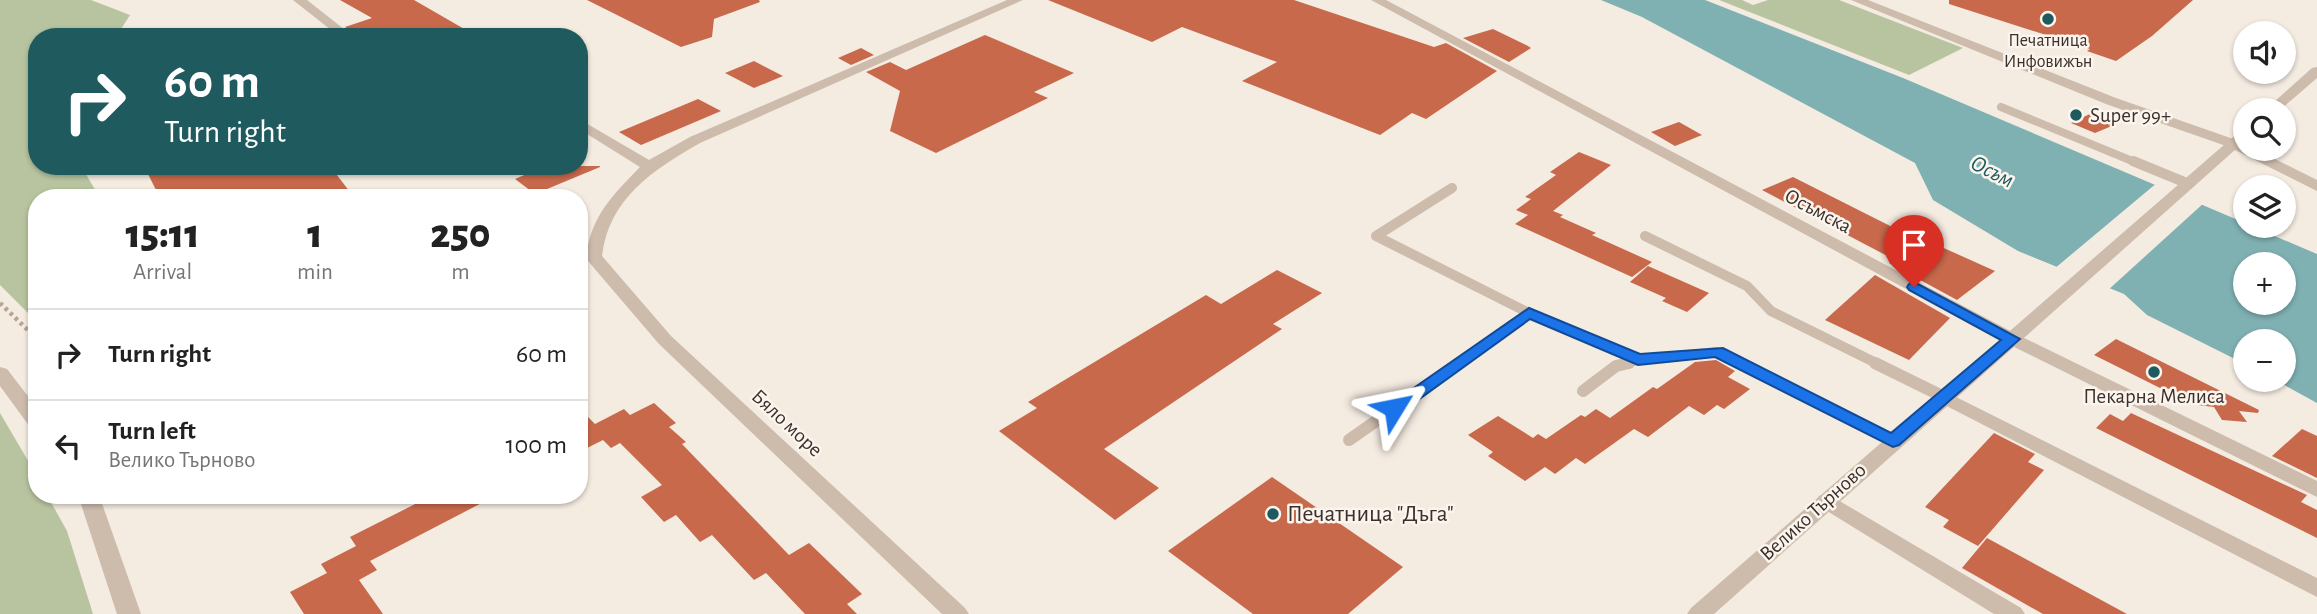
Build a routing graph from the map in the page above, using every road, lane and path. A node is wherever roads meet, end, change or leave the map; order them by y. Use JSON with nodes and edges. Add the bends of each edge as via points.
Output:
{"nodes":[{"id":1,"x":299,"y":0,"type":"edge"},
{"id":2,"x":1017,"y":0,"type":"edge"},
{"id":3,"x":1377,"y":0,"type":"edge"},
{"id":4,"x":1857,"y":0,"type":"edge"},
{"id":5,"x":336,"y":28,"type":"edge"},
{"id":6,"x":2317,"y":71,"type":"edge"},
{"id":7,"x":2286,"y":98,"type":"edge"},
{"id":8,"x":2001,"y":107,"type":"dead end"},
{"id":9,"x":588,"y":129,"type":"edge"},
{"id":10,"x":2233,"y":137,"type":"edge"},
{"id":11,"x":2233,"y":145,"type":"edge"},
{"id":12,"x":2276,"y":161,"type":"edge"},
{"id":13,"x":649,"y":166,"type":"junction"},
{"id":14,"x":2317,"y":186,"type":"edge"},
{"id":15,"x":2185,"y":187,"type":"junction"},
{"id":16,"x":1452,"y":188,"type":"dead end"},
{"id":17,"x":1645,"y":236,"type":"dead end"},
{"id":18,"x":0,"y":303,"type":"edge"},
{"id":19,"x":1529,"y":313,"type":"junction"},
{"id":20,"x":28,"y":331,"type":"edge"},
{"id":21,"x":2012,"y":339,"type":"junction"},
{"id":22,"x":1638,"y":360,"type":"junction"},
{"id":23,"x":0,"y":373,"type":"edge"},
{"id":24,"x":1583,"y":391,"type":"dead end"},
{"id":25,"x":1944,"y":397,"type":"junction"},
{"id":26,"x":28,"y":410,"type":"edge"},
{"id":27,"x":1349,"y":440,"type":"dead end"},
{"id":28,"x":1893,"y":441,"type":"junction"},
{"id":29,"x":2317,"y":490,"type":"edge"},
{"id":30,"x":1826,"y":501,"type":"junction"},
{"id":31,"x":91,"y":504,"type":"edge"},
{"id":32,"x":2317,"y":588,"type":"edge"},
{"id":33,"x":130,"y":614,"type":"edge"},
{"id":34,"x":957,"y":614,"type":"edge"},
{"id":35,"x":1699,"y":614,"type":"edge"},
{"id":36,"x":2013,"y":614,"type":"edge"}],
"edges":[{"from":1,"to":5,"type":"street"},
{"from":2,"to":13,"type":"street","via":[[695,140]]},
{"from":3,"to":21,"type":"street","name":"Осъмска"},
{"from":4,"to":10,"type":"street","via":[[2111,101]]},
{"from":6,"to":7,"type":"street"},
{"from":8,"to":15,"type":"lane"},
{"from":9,"to":13,"type":"street"},
{"from":11,"to":15,"type":"street"},
{"from":12,"to":14,"type":"street"},
{"from":13,"to":34,"type":"street","name":"Бяло море","via":[[597,232],[594,257],[665,340]]},
{"from":15,"to":21,"type":"street","name":"Велико Търново"},
{"from":16,"to":19,"type":"lane","via":[[1377,236]]},
{"from":17,"to":25,"type":"lane","via":[[1748,286],[1771,311]]},
{"from":18,"to":20,"type":"path"},
{"from":19,"to":22,"type":"lane"},
{"from":19,"to":27,"type":"lane"},
{"from":21,"to":25,"type":"street","name":"Велико Търново"},
{"from":21,"to":29,"type":"street","name":"Осъмска"},
{"from":22,"to":24,"type":"lane","via":[[1616,366]]},
{"from":22,"to":28,"type":"lane","via":[[1717,352]]},
{"from":23,"to":26,"type":"street"},
{"from":25,"to":28,"type":"street","name":"Велико Търново"},
{"from":25,"to":32,"type":"street"},
{"from":28,"to":30,"type":"street","name":"Велико Търново"},
{"from":30,"to":35,"type":"street","name":"Велико Търново"},
{"from":30,"to":36,"type":"street"},
{"from":31,"to":33,"type":"street"}]}
